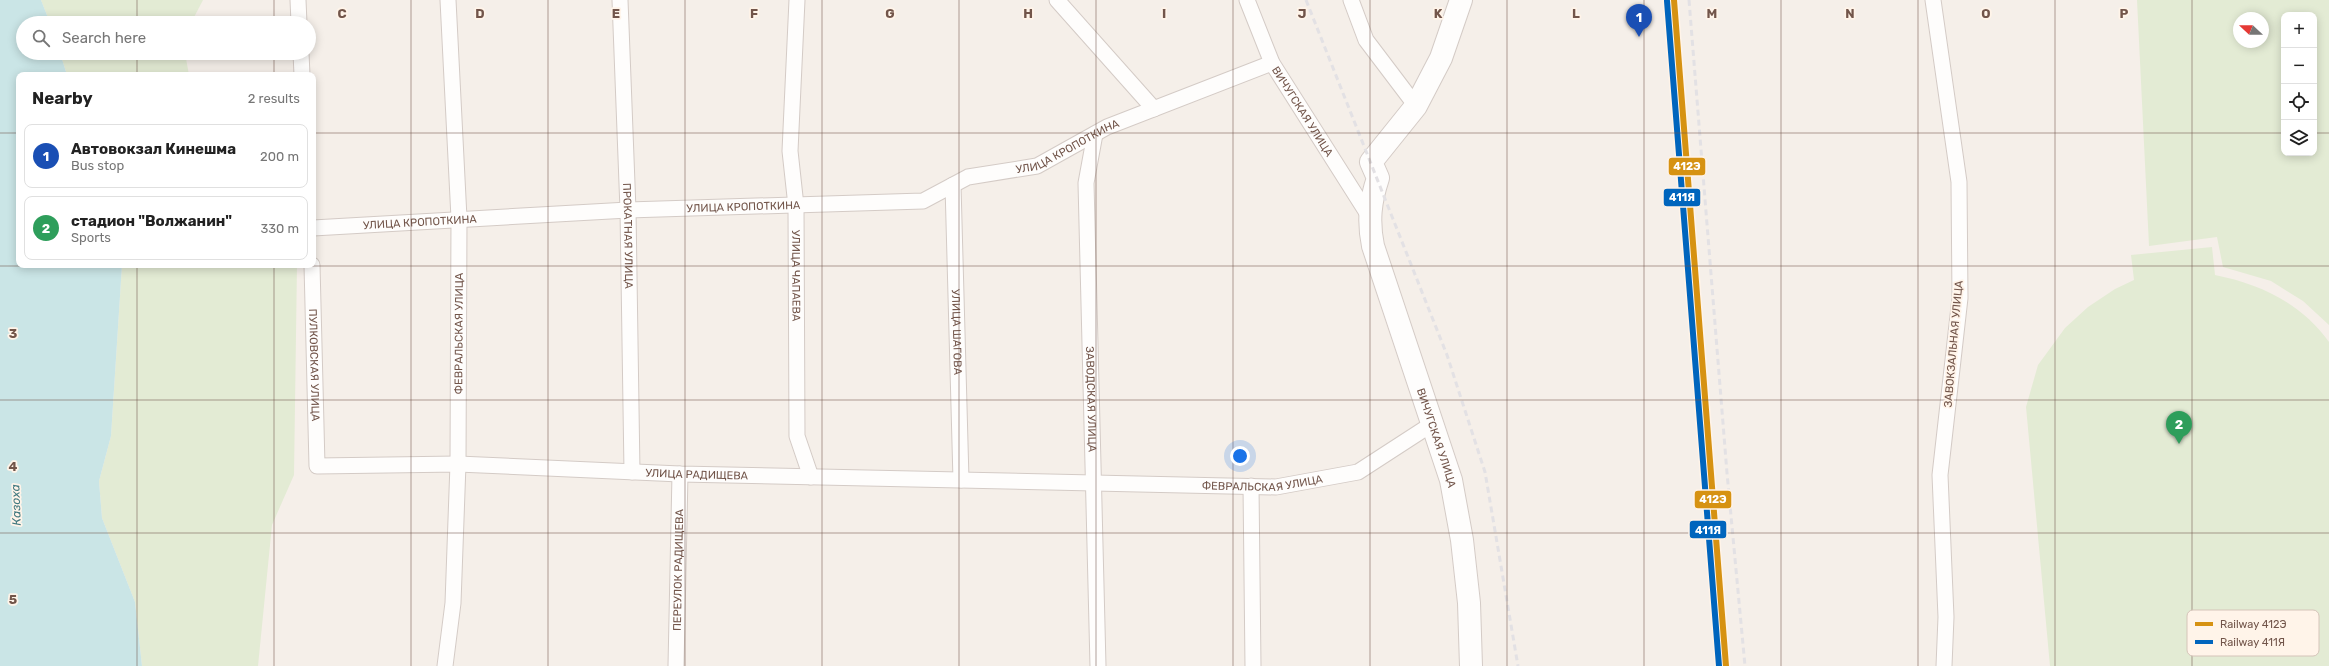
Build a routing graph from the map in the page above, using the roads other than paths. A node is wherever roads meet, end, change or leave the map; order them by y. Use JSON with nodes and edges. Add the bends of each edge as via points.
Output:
{"nodes":[{"id":1,"x":298,"y":0,"type":"edge"},
{"id":2,"x":448,"y":0,"type":"edge"},
{"id":3,"x":620,"y":0,"type":"edge"},
{"id":4,"x":797,"y":0,"type":"edge"},
{"id":5,"x":1057,"y":0,"type":"edge"},
{"id":6,"x":1247,"y":0,"type":"edge"},
{"id":7,"x":1351,"y":0,"type":"edge"},
{"id":8,"x":1461,"y":0,"type":"edge"},
{"id":9,"x":1934,"y":0,"type":"edge"},
{"id":10,"x":299,"y":16,"type":"edge"},
{"id":11,"x":301,"y":60,"type":"edge"},
{"id":12,"x":1272,"y":63,"type":"junction"},
{"id":13,"x":302,"y":72,"type":"edge"},
{"id":14,"x":1416,"y":106,"type":"junction"},
{"id":15,"x":1154,"y":108,"type":"junction"},
{"id":16,"x":1095,"y":134,"type":"junction"},
{"id":17,"x":953,"y":185,"type":"junction"},
{"id":18,"x":796,"y":206,"type":"junction"},
{"id":19,"x":628,"y":210,"type":"junction"},
{"id":20,"x":1369,"y":216,"type":"junction"},
{"id":21,"x":459,"y":218,"type":"junction"},
{"id":22,"x":316,"y":228,"type":"edge"},
{"id":23,"x":312,"y":268,"type":"edge"},
{"id":24,"x":1432,"y":424,"type":"junction"},
{"id":25,"x":458,"y":464,"type":"junction"},
{"id":26,"x":317,"y":466,"type":"joint"},
{"id":27,"x":632,"y":472,"type":"junction"},
{"id":28,"x":680,"y":474,"type":"junction"},
{"id":29,"x":810,"y":477,"type":"junction"},
{"id":30,"x":961,"y":480,"type":"junction"},
{"id":31,"x":1077,"y":482,"type":"joint"},
{"id":32,"x":1093,"y":483,"type":"junction"},
{"id":33,"x":1251,"y":486,"type":"junction"},
{"id":34,"x":444,"y":666,"type":"edge"},
{"id":35,"x":676,"y":666,"type":"edge"},
{"id":36,"x":1098,"y":666,"type":"edge"},
{"id":37,"x":1253,"y":666,"type":"edge"},
{"id":38,"x":1471,"y":666,"type":"edge"},
{"id":39,"x":1944,"y":666,"type":"edge"}],
"edges":[{"from":1,"to":10,"type":"street"},
{"from":2,"to":21,"type":"street","name":"ФЕВРАЛЬСКАЯ УЛИЦА"},
{"from":3,"to":19,"type":"street","name":"ПРОКАТНАЯ УЛИЦА"},
{"from":4,"to":18,"type":"street","name":"УЛИЦА ЧАПАЕВА","via":[[790,151]]},
{"from":5,"to":15,"type":"street"},
{"from":6,"to":12,"type":"street","name":"ВИЧУГСКАЯ УЛИЦА"},
{"from":7,"to":14,"type":"street","via":[[1366,40]]},
{"from":8,"to":14,"type":"main road","name":"ВИЧУГСКАЯ УЛИЦА","via":[[1441,58]]},
{"from":9,"to":39,"type":"street","name":"ЗАВОКЗАЛЬНАЯ УЛИЦА","via":[[1959,182],[1960,298],[1940,475],[1946,617]]},
{"from":11,"to":13,"type":"street"},
{"from":12,"to":15,"type":"street","name":"УЛИЦА КРОПОТКИНА"},
{"from":12,"to":20,"type":"street","name":"ВИЧУГСКАЯ УЛИЦА"},
{"from":14,"to":20,"type":"main road","name":"ВИЧУГСКАЯ УЛИЦА","via":[[1371,162],[1378,178]]},
{"from":15,"to":16,"type":"street","name":"УЛИЦА КРОПОТКИНА"},
{"from":16,"to":17,"type":"street","name":"УЛИЦА КРОПОТКИНА","via":[[1037,166],[968,177]]},
{"from":16,"to":32,"type":"street","name":"ЗАВОДСКАЯ УЛИЦА","via":[[1086,183]]},
{"from":17,"to":18,"type":"street","name":"УЛИЦА КРОПОТКИНА","via":[[923,201]]},
{"from":17,"to":30,"type":"street","name":"УЛИЦА ШАГОВА"},
{"from":18,"to":19,"type":"street","name":"УЛИЦА КРОПОТКИНА"},
{"from":18,"to":29,"type":"street","name":"УЛИЦА ЧАПАЕВА","via":[[797,436]]},
{"from":19,"to":21,"type":"street","name":"УЛИЦА КРОПОТКИНА"},
{"from":19,"to":27,"type":"street","name":"ПРОКАТНАЯ УЛИЦА"},
{"from":20,"to":24,"type":"main road","name":"ВИЧУГСКАЯ УЛИЦА","via":[[1373,246]]},
{"from":21,"to":22,"type":"street","name":"УЛИЦА КРОПОТКИНА"},
{"from":21,"to":25,"type":"street","name":"ФЕВРАЛЬСКАЯ УЛИЦА"},
{"from":23,"to":26,"type":"street","name":"ПУЛКОВСКАЯ УЛИЦА"},
{"from":24,"to":33,"type":"street","name":"ФЕВРАЛЬСКАЯ УЛИЦА","via":[[1358,472],[1276,487]]},
{"from":24,"to":38,"type":"main road","name":"ВИЧУГСКАЯ УЛИЦА","via":[[1450,480],[1462,540]]},
{"from":25,"to":26,"type":"street","name":"УЛИЦА РАДИЩЕВА"},
{"from":25,"to":27,"type":"street","name":"УЛИЦА РАДИЩЕВА"},
{"from":25,"to":34,"type":"street","name":"ФЕВРАЛЬСКАЯ УЛИЦА","via":[[453,603]]},
{"from":27,"to":28,"type":"street","name":"УЛИЦА РАДИЩЕВА"},
{"from":28,"to":29,"type":"street","name":"УЛИЦА РАДИЩЕВА"},
{"from":28,"to":35,"type":"street","name":"ПЕРЕУЛОК РАДИЩЕВА"},
{"from":29,"to":30,"type":"street","name":"УЛИЦА РАДИЩЕВА"},
{"from":30,"to":31,"type":"street","name":"УЛИЦА РАДИЩЕВА"},
{"from":31,"to":32,"type":"street","name":"ФЕВРАЛЬСКАЯ УЛИЦА"},
{"from":32,"to":33,"type":"street","name":"ФЕВРАЛЬСКАЯ УЛИЦА"},
{"from":32,"to":36,"type":"street","name":"ЗАВОДСКАЯ УЛИЦА"},
{"from":33,"to":37,"type":"street"}]}
